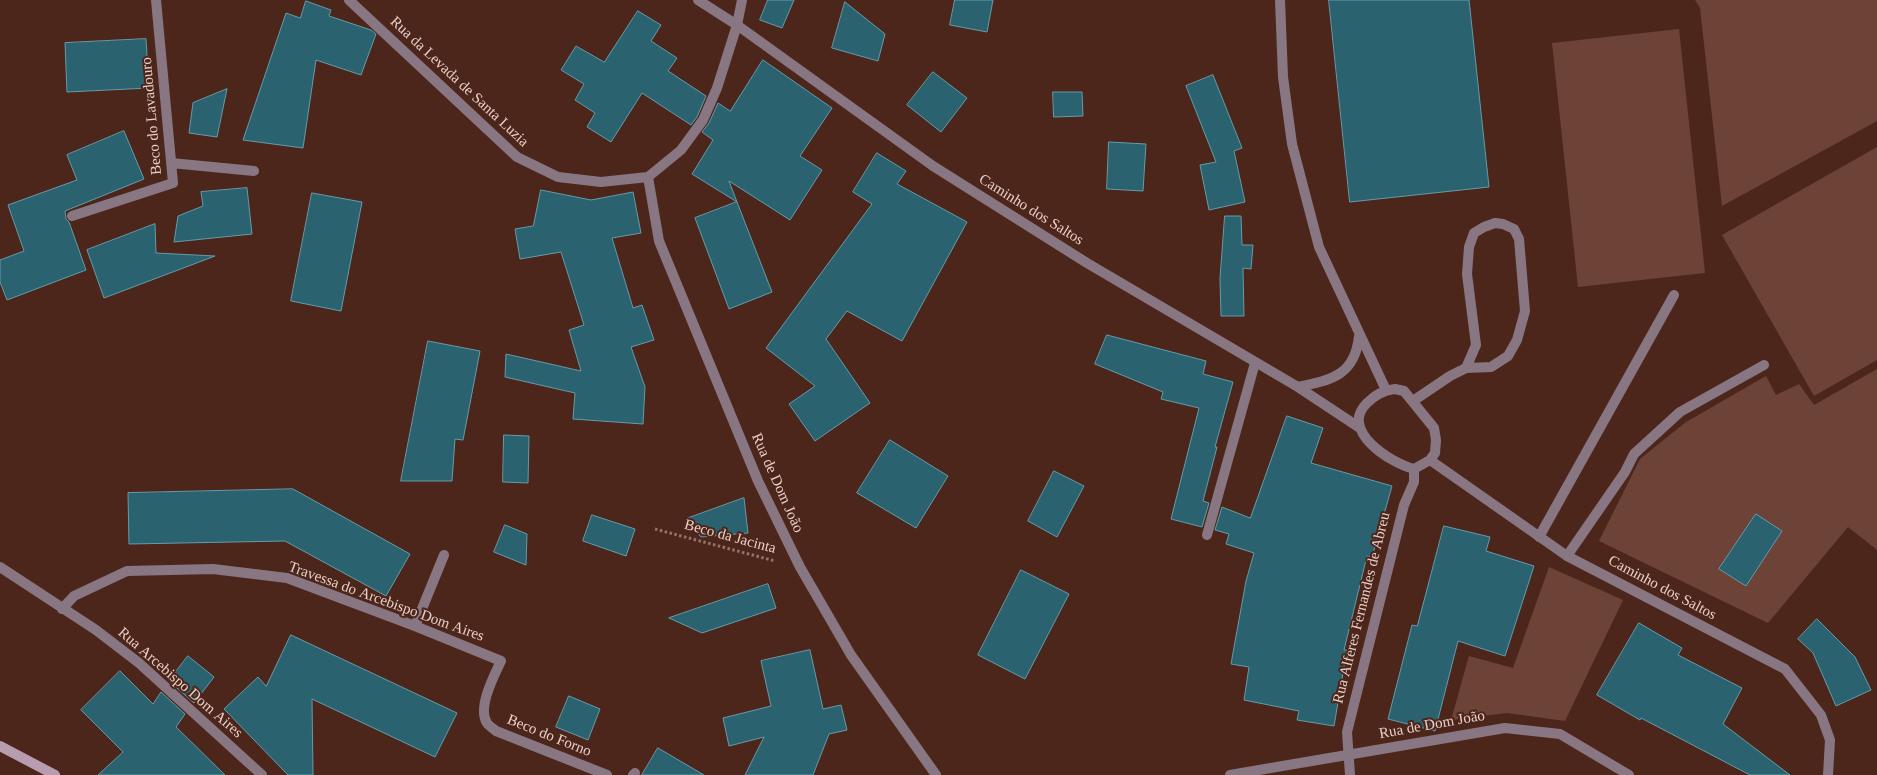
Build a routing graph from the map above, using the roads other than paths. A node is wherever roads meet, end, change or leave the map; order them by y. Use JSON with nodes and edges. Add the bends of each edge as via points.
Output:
{"nodes":[{"id":1,"x":156,"y":0,"type":"edge"},
{"id":2,"x":349,"y":0,"type":"edge"},
{"id":3,"x":698,"y":0,"type":"edge"},
{"id":4,"x":742,"y":0,"type":"edge"},
{"id":5,"x":1280,"y":0,"type":"edge"},
{"id":6,"x":737,"y":25,"type":"junction"},
{"id":7,"x":171,"y":163,"type":"junction"},
{"id":8,"x":254,"y":171,"type":"dead end"},
{"id":9,"x":648,"y":177,"type":"junction"},
{"id":10,"x":72,"y":216,"type":"dead end"},
{"id":11,"x":1674,"y":295,"type":"dead end"},
{"id":12,"x":1359,"y":334,"type":"junction"},
{"id":13,"x":1255,"y":362,"type":"junction"},
{"id":14,"x":1764,"y":365,"type":"dead end"},
{"id":15,"x":1466,"y":368,"type":"junction"},
{"id":16,"x":1298,"y":387,"type":"junction"},
{"id":17,"x":1386,"y":390,"type":"junction"},
{"id":18,"x":1413,"y":401,"type":"junction"},
{"id":19,"x":1360,"y":428,"type":"junction"},
{"id":20,"x":1430,"y":460,"type":"junction"},
{"id":21,"x":1414,"y":469,"type":"junction"},
{"id":22,"x":1207,"y":535,"type":"dead end"},
{"id":23,"x":1539,"y":537,"type":"junction"},
{"id":24,"x":444,"y":555,"type":"dead end"},
{"id":25,"x":1567,"y":556,"type":"junction"},
{"id":26,"x":0,"y":568,"type":"edge"},
{"id":27,"x":62,"y":609,"type":"junction"},
{"id":28,"x":415,"y":626,"type":"junction"},
{"id":29,"x":501,"y":661,"type":"joint"},
{"id":30,"x":0,"y":746,"type":"edge"},
{"id":31,"x":1348,"y":756,"type":"junction"},
{"id":32,"x":55,"y":775,"type":"edge"},
{"id":33,"x":262,"y":775,"type":"edge"},
{"id":34,"x":607,"y":775,"type":"edge"},
{"id":35,"x":936,"y":775,"type":"edge"},
{"id":36,"x":1230,"y":775,"type":"edge"},
{"id":37,"x":1350,"y":775,"type":"edge"},
{"id":38,"x":1629,"y":775,"type":"edge"},
{"id":39,"x":1828,"y":775,"type":"edge"}],
"edges":[{"from":1,"to":7,"type":"street","name":"Beco do Lavadouro"},
{"from":2,"to":9,"type":"street","name":"Rua da Levada de Santa Luzia","via":[[517,157],[558,178],[601,182]]},
{"from":3,"to":6,"type":"street","name":"Caminho dos Saltos"},
{"from":4,"to":6,"type":"street"},
{"from":5,"to":12,"type":"street","via":[[1283,78],[1292,144],[1319,247]]},
{"from":6,"to":9,"type":"street","via":[[703,120],[682,150]]},
{"from":6,"to":13,"type":"street","name":"Caminho dos Saltos","via":[[933,166],[1087,263]]},
{"from":7,"to":8,"type":"street"},
{"from":7,"to":10,"type":"street","name":"Beco do Lavadouro","via":[[173,183]]},
{"from":9,"to":35,"type":"street","name":"Rua de Dom João","via":[[659,241],[758,481],[800,567],[851,655]]},
{"from":11,"to":23,"type":"street"},
{"from":12,"to":16,"type":"street","via":[[1358,348],[1345,371],[1327,381]]},
{"from":12,"to":17,"type":"street"},
{"from":13,"to":16,"type":"street","name":"Caminho dos Saltos"},
{"from":13,"to":22,"type":"street"},
{"from":14,"to":25,"type":"street","via":[[1680,412],[1634,454]]},
{"from":15,"to":15,"type":"street","via":[[1491,367],[1508,356],[1517,340],[1525,311],[1518,239],[1514,230],[1504,224],[1495,223],[1474,233],[1469,247],[1468,274],[1476,346]]},
{"from":15,"to":18,"type":"street"},
{"from":16,"to":19,"type":"street","name":"Caminho dos Saltos"},
{"from":17,"to":18,"type":"street","via":[[1404,391]]},
{"from":17,"to":19,"type":"street","via":[[1362,408]]},
{"from":18,"to":20,"type":"street","via":[[1434,428],[1436,447]]},
{"from":19,"to":21,"type":"street","via":[[1384,455]]},
{"from":20,"to":21,"type":"street"},
{"from":20,"to":23,"type":"street","name":"Caminho dos Saltos"},
{"from":21,"to":31,"type":"street","name":"Rua Alferes Fernandes de Abreu","via":[[1414,482],[1404,505],[1347,732]]},
{"from":23,"to":25,"type":"street","name":"Caminho dos Saltos"},
{"from":24,"to":28,"type":"street"},
{"from":25,"to":39,"type":"street","name":"Caminho dos Saltos","via":[[1785,669],[1821,715],[1830,740]]},
{"from":26,"to":27,"type":"street","name":"Rua Arcebispo Dom Aires"},
{"from":27,"to":28,"type":"street","name":"Travessa do Arcebispo Dom Aires","via":[[74,596],[127,572],[213,569],[287,578]]},
{"from":27,"to":33,"type":"street","name":"Rua Arcebispo Dom Aires","via":[[139,663]]},
{"from":28,"to":29,"type":"street","name":"Travessa do Arcebispo Dom Aires"},
{"from":29,"to":34,"type":"street","name":"Beco do Forno","via":[[487,695],[484,710],[487,723],[496,731]]},
{"from":30,"to":32,"type":"main road"},
{"from":31,"to":36,"type":"street","name":"Rua de Dom João"},
{"from":31,"to":37,"type":"street","name":"Rua Alferes Fernandes de Abreu"},
{"from":31,"to":38,"type":"street","name":"Rua de Dom João","via":[[1504,728],[1560,734]]}]}
